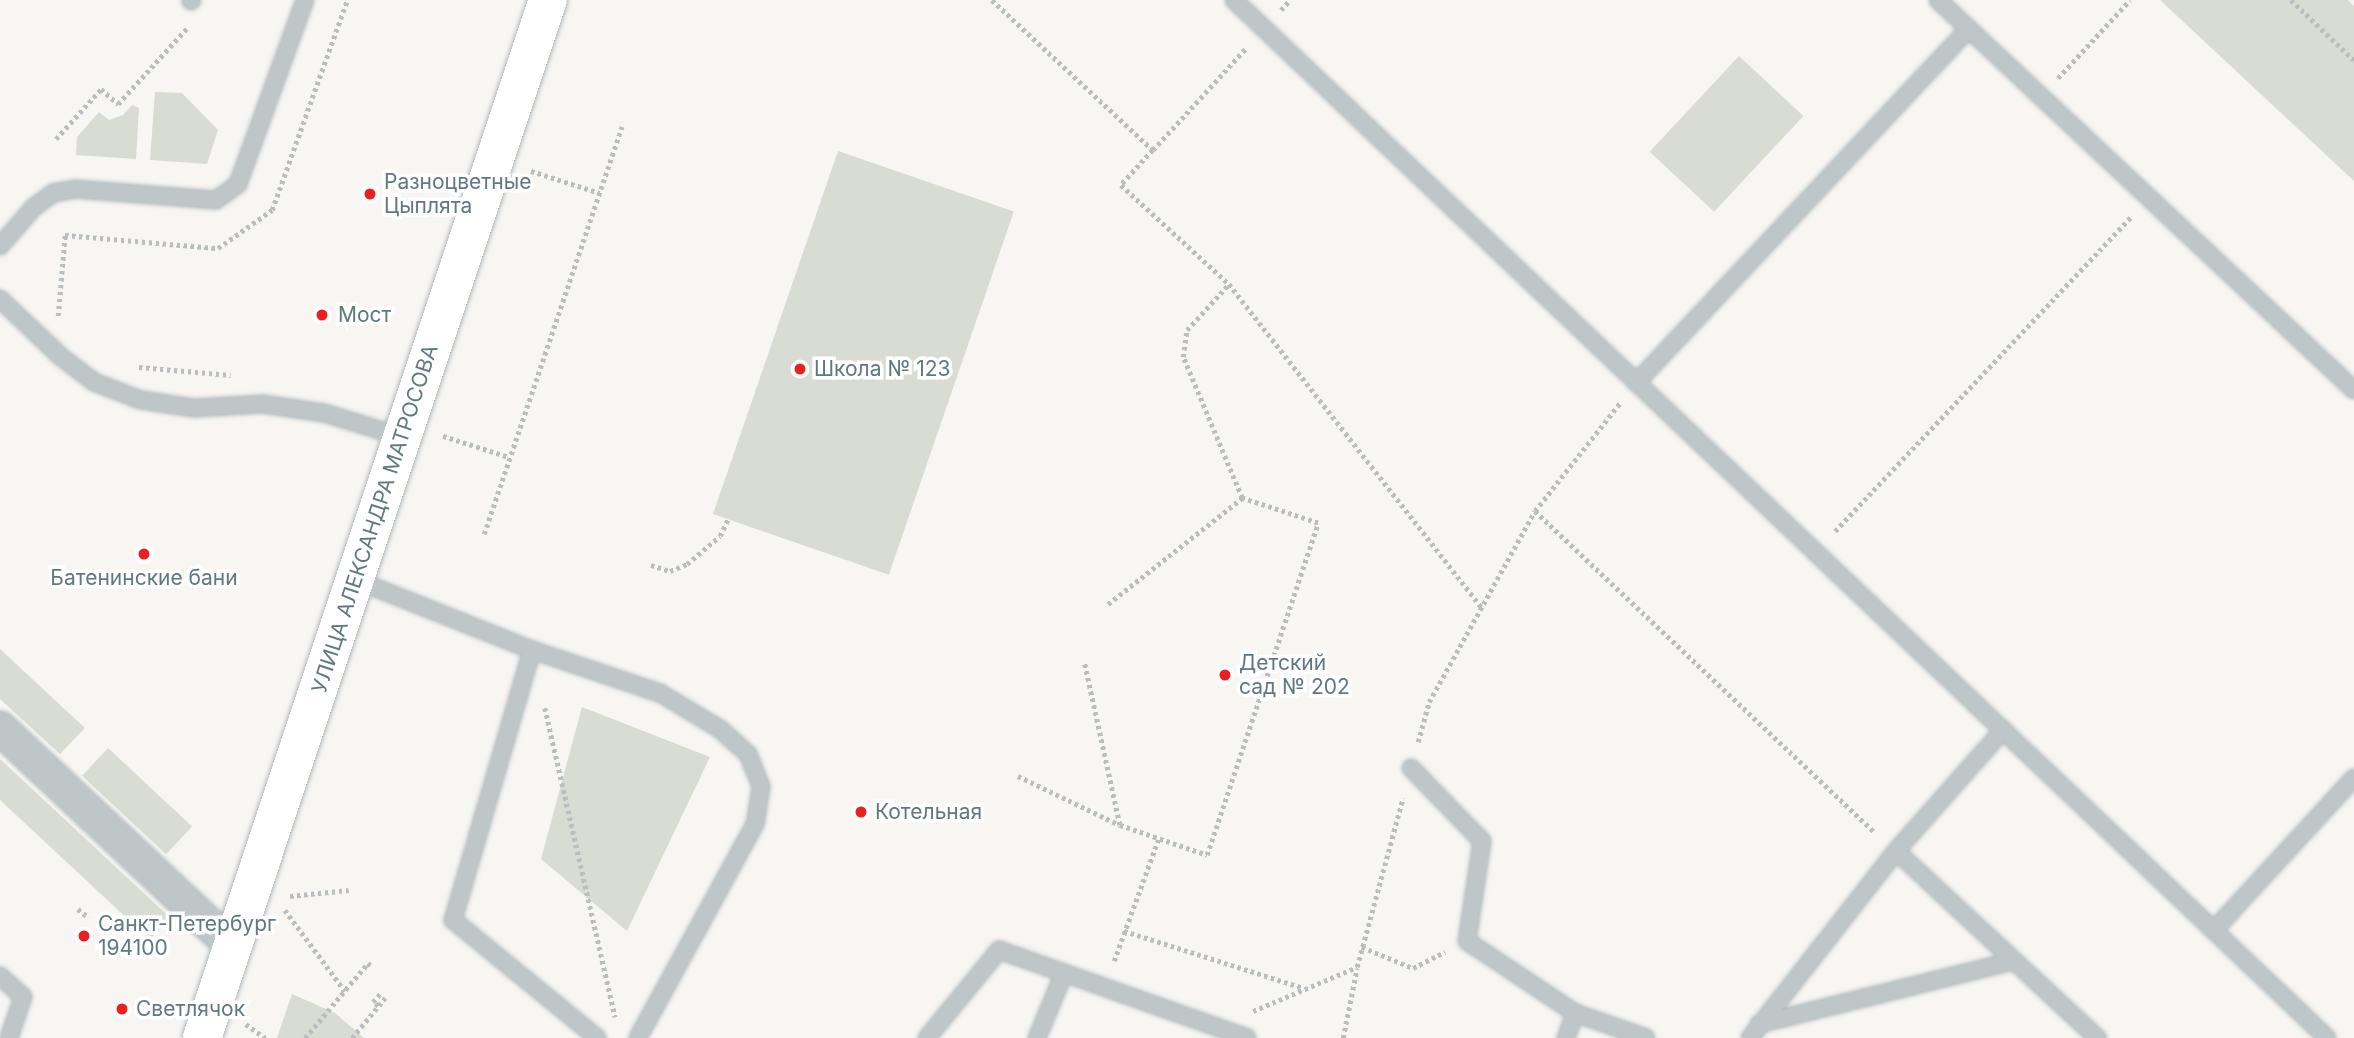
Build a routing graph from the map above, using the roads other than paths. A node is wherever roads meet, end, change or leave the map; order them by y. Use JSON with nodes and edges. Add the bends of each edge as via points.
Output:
{"nodes":[{"id":1,"x":305,"y":0,"type":"edge"},
{"id":2,"x":548,"y":0,"type":"edge"},
{"id":3,"x":1234,"y":0,"type":"edge"},
{"id":4,"x":1938,"y":0,"type":"edge"},
{"id":5,"x":1969,"y":29,"type":"junction"},
{"id":6,"x":0,"y":246,"type":"edge"},
{"id":7,"x":0,"y":299,"type":"edge"},
{"id":8,"x":1636,"y":383,"type":"junction"},
{"id":9,"x":2354,"y":390,"type":"edge"},
{"id":10,"x":420,"y":436,"type":"junction"},
{"id":11,"x":356,"y":580,"type":"junction"},
{"id":12,"x":532,"y":650,"type":"junction"},
{"id":13,"x":0,"y":728,"type":"edge"},
{"id":14,"x":2003,"y":730,"type":"junction"},
{"id":15,"x":1411,"y":768,"type":"road end"},
{"id":16,"x":2354,"y":778,"type":"edge"},
{"id":17,"x":1896,"y":851,"type":"junction"},
{"id":18,"x":2215,"y":929,"type":"junction"},
{"id":19,"x":232,"y":946,"type":"junction"},
{"id":20,"x":2014,"y":961,"type":"junction"},
{"id":21,"x":1064,"y":972,"type":"junction"},
{"id":22,"x":0,"y":976,"type":"edge"},
{"id":23,"x":1575,"y":1013,"type":"junction"},
{"id":24,"x":1759,"y":1024,"type":"junction"},
{"id":25,"x":9,"y":1038,"type":"edge"},
{"id":26,"x":202,"y":1038,"type":"edge"},
{"id":27,"x":597,"y":1038,"type":"edge"},
{"id":28,"x":638,"y":1038,"type":"edge"},
{"id":29,"x":927,"y":1038,"type":"edge"},
{"id":30,"x":1037,"y":1038,"type":"edge"},
{"id":31,"x":1247,"y":1038,"type":"edge"},
{"id":32,"x":1566,"y":1038,"type":"edge"},
{"id":33,"x":1646,"y":1038,"type":"edge"},
{"id":34,"x":1750,"y":1038,"type":"edge"},
{"id":35,"x":2097,"y":1038,"type":"edge"},
{"id":36,"x":2327,"y":1038,"type":"edge"}],
"edges":[{"from":1,"to":6,"type":"lane","via":[[238,184],[216,200],[75,189],[53,193],[34,207]]},
{"from":2,"to":10,"type":"street","name":"УЛИЦА АЛЕКСАНДРА МАТРОСОВА"},
{"from":3,"to":8,"type":"lane"},
{"from":4,"to":5,"type":"lane"},
{"from":5,"to":8,"type":"lane"},
{"from":5,"to":9,"type":"lane"},
{"from":7,"to":10,"type":"lane","via":[[94,382],[141,400],[194,408],[263,404]]},
{"from":8,"to":14,"type":"lane"},
{"from":10,"to":11,"type":"street","name":"УЛИЦА АЛЕКСАНДРА МАТРОСОВА"},
{"from":11,"to":12,"type":"lane"},
{"from":11,"to":19,"type":"street","name":"УЛИЦА АЛЕКСАНДРА МАТРОСОВА"},
{"from":12,"to":27,"type":"lane","via":[[453,920]]},
{"from":12,"to":28,"type":"lane","via":[[660,692],[720,729],[748,754],[761,787],[755,824]]},
{"from":13,"to":19,"type":"street"},
{"from":14,"to":17,"type":"lane"},
{"from":14,"to":18,"type":"lane"},
{"from":15,"to":23,"type":"lane","via":[[1482,841],[1467,941]]},
{"from":16,"to":18,"type":"lane"},
{"from":17,"to":20,"type":"lane"},
{"from":17,"to":24,"type":"lane"},
{"from":18,"to":36,"type":"lane"},
{"from":19,"to":26,"type":"street","name":"УЛИЦА АЛЕКСАНДРА МАТРОСОВА"},
{"from":20,"to":24,"type":"lane"},
{"from":20,"to":35,"type":"lane"},
{"from":21,"to":29,"type":"lane","via":[[999,950]]},
{"from":21,"to":30,"type":"lane"},
{"from":21,"to":31,"type":"lane"},
{"from":22,"to":25,"type":"lane","via":[[23,997]]},
{"from":23,"to":32,"type":"lane"},
{"from":23,"to":33,"type":"lane"},
{"from":24,"to":34,"type":"lane"}]}
